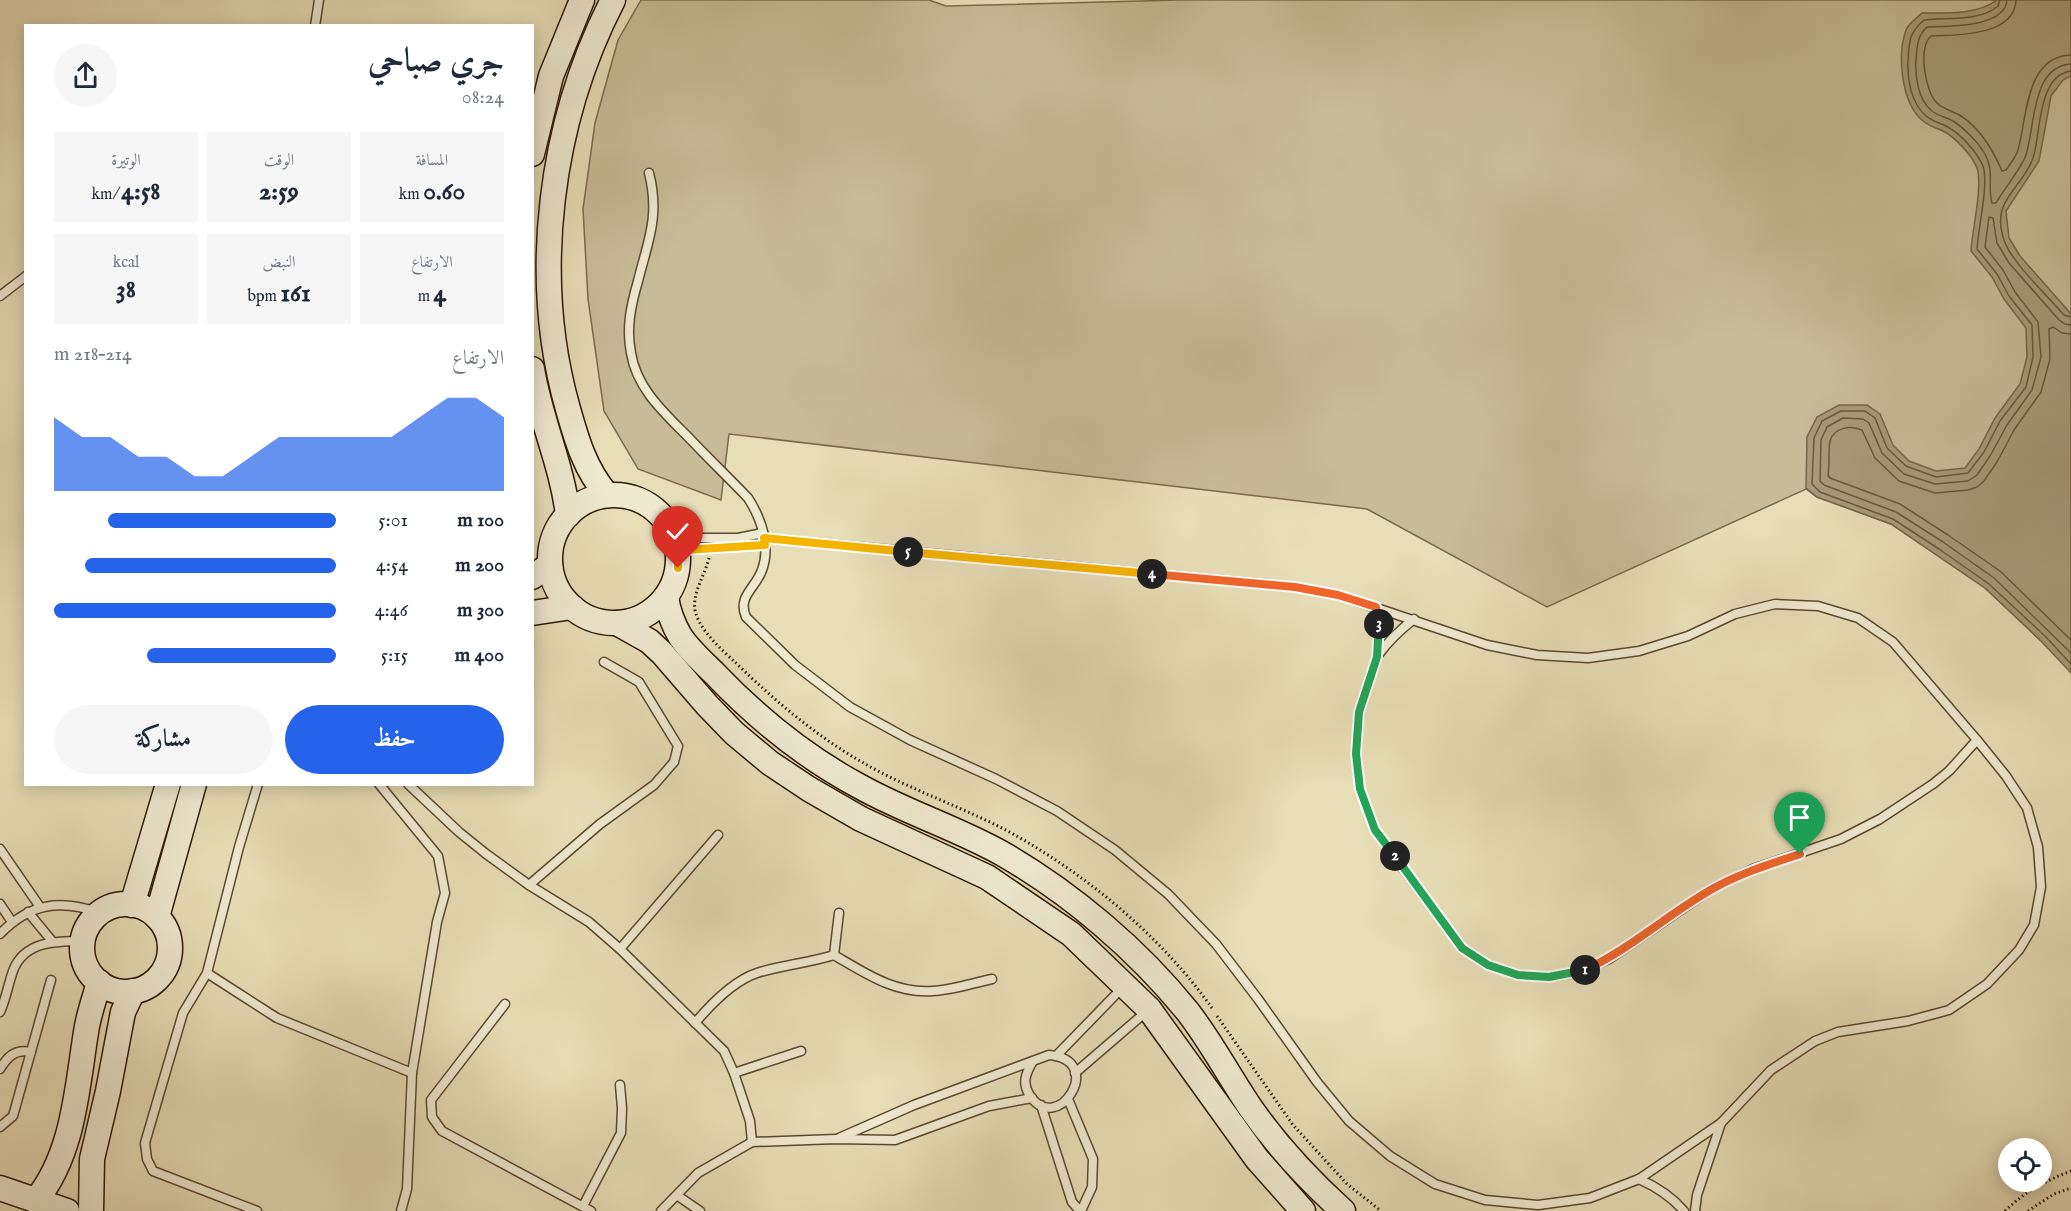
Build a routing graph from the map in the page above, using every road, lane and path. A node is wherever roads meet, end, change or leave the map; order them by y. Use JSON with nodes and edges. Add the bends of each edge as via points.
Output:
{"nodes":[{"id":1,"x":319,"y":0,"type":"edge"},
{"id":2,"x":582,"y":0,"type":"edge"},
{"id":3,"x":613,"y":0,"type":"edge"},
{"id":4,"x":315,"y":24,"type":"edge"},
{"id":5,"x":534,"y":146,"type":"edge"},
{"id":6,"x":649,"y":173,"type":"dead end"},
{"id":7,"x":24,"y":278,"type":"edge"},
{"id":8,"x":0,"y":296,"type":"edge"},
{"id":9,"x":534,"y":382,"type":"edge"},
{"id":10,"x":607,"y":495,"type":"junction"},
{"id":11,"x":568,"y":514,"type":"junction"},
{"id":12,"x":764,"y":539,"type":"junction"},
{"id":13,"x":676,"y":545,"type":"junction"},
{"id":14,"x":541,"y":571,"type":"edge"},
{"id":15,"x":666,"y":597,"type":"junction"},
{"id":16,"x":572,"y":607,"type":"junction"},
{"id":17,"x":1376,"y":607,"type":"junction"},
{"id":18,"x":534,"y":613,"type":"edge"},
{"id":19,"x":1414,"y":619,"type":"junction"},
{"id":20,"x":617,"y":622,"type":"junction"},
{"id":21,"x":1377,"y":657,"type":"junction"},
{"id":22,"x":604,"y":662,"type":"dead end"},
{"id":23,"x":1977,"y":740,"type":"junction"},
{"id":24,"x":167,"y":786,"type":"edge"},
{"id":25,"x":193,"y":786,"type":"edge"},
{"id":26,"x":257,"y":786,"type":"edge"},
{"id":27,"x":381,"y":786,"type":"edge"},
{"id":28,"x":410,"y":786,"type":"edge"},
{"id":29,"x":718,"y":835,"type":"dead end"},
{"id":30,"x":0,"y":849,"type":"edge"},
{"id":31,"x":529,"y":885,"type":"junction"},
{"id":32,"x":0,"y":904,"type":"edge"},
{"id":33,"x":132,"y":904,"type":"junction"},
{"id":34,"x":40,"y":907,"type":"junction"},
{"id":35,"x":28,"y":912,"type":"junction"},
{"id":36,"x":100,"y":913,"type":"junction"},
{"id":37,"x":839,"y":913,"type":"dead end"},
{"id":38,"x":157,"y":917,"type":"junction"},
{"id":39,"x":12,"y":922,"type":"junction"},
{"id":40,"x":0,"y":934,"type":"edge"},
{"id":41,"x":52,"y":941,"type":"junction"},
{"id":42,"x":83,"y":941,"type":"junction"},
{"id":43,"x":620,"y":949,"type":"junction"},
{"id":44,"x":834,"y":955,"type":"junction"},
{"id":45,"x":207,"y":973,"type":"junction"},
{"id":46,"x":992,"y":979,"type":"dead end"},
{"id":47,"x":1158,"y":979,"type":"junction"},
{"id":48,"x":51,"y":980,"type":"dead end"},
{"id":49,"x":99,"y":982,"type":"junction"},
{"id":50,"x":133,"y":991,"type":"junction"},
{"id":51,"x":1138,"y":997,"type":"junction"},
{"id":52,"x":505,"y":1004,"type":"dead end"},
{"id":53,"x":0,"y":1012,"type":"edge"},
{"id":54,"x":695,"y":1023,"type":"junction"},
{"id":55,"x":801,"y":1051,"type":"dead end"},
{"id":56,"x":31,"y":1052,"type":"junction"},
{"id":57,"x":1056,"y":1056,"type":"junction"},
{"id":58,"x":1032,"y":1063,"type":"junction"},
{"id":59,"x":80,"y":1068,"type":"junction"},
{"id":60,"x":0,"y":1069,"type":"edge"},
{"id":61,"x":112,"y":1072,"type":"junction"},
{"id":62,"x":412,"y":1072,"type":"junction"},
{"id":63,"x":734,"y":1073,"type":"junction"},
{"id":64,"x":1075,"y":1073,"type":"junction"},
{"id":65,"x":620,"y":1084,"type":"dead end"},
{"id":66,"x":1032,"y":1098,"type":"junction"},
{"id":67,"x":1068,"y":1100,"type":"junction"},
{"id":68,"x":1041,"y":1105,"type":"junction"},
{"id":69,"x":1721,"y":1122,"type":"junction"},
{"id":70,"x":0,"y":1127,"type":"edge"},
{"id":71,"x":836,"y":1139,"type":"junction"},
{"id":72,"x":752,"y":1142,"type":"junction"},
{"id":73,"x":2071,"y":1171,"type":"edge"},
{"id":74,"x":1639,"y":1179,"type":"junction"},
{"id":75,"x":0,"y":1188,"type":"edge"},
{"id":76,"x":2071,"y":1188,"type":"edge"},
{"id":77,"x":678,"y":1196,"type":"junction"},
{"id":78,"x":0,"y":1203,"type":"edge"},
{"id":79,"x":30,"y":1206,"type":"edge"},
{"id":80,"x":587,"y":1208,"type":"edge"},
{"id":81,"x":67,"y":1211,"type":"edge"},
{"id":82,"x":91,"y":1211,"type":"edge"},
{"id":83,"x":256,"y":1211,"type":"edge"},
{"id":84,"x":401,"y":1211,"type":"edge"},
{"id":85,"x":661,"y":1211,"type":"edge"},
{"id":86,"x":700,"y":1211,"type":"edge"},
{"id":87,"x":1081,"y":1211,"type":"edge"},
{"id":88,"x":1303,"y":1211,"type":"edge"},
{"id":89,"x":1343,"y":1211,"type":"edge"},
{"id":90,"x":1684,"y":1211,"type":"edge"},
{"id":91,"x":1695,"y":1211,"type":"edge"},
{"id":92,"x":2006,"y":1211,"type":"edge"},
{"id":93,"x":2028,"y":1211,"type":"edge"}],
"edges":[{"from":1,"to":4,"type":"lane"},
{"from":2,"to":5,"type":"street","via":[[551,76]]},
{"from":3,"to":10,"type":"street","via":[[577,86],[561,150],[549,274],[563,390],[585,462]]},
{"from":6,"to":12,"type":"lane","via":[[654,214],[632,304],[628,329],[631,356],[654,402],[748,498]]},
{"from":7,"to":8,"type":"lane"},
{"from":9,"to":11,"type":"street"},
{"from":10,"to":11,"type":"street","via":[[579,505]]},
{"from":10,"to":13,"type":"street","via":[[640,500],[655,510],[667,522]]},
{"from":11,"to":14,"type":"street","via":[[557,530]]},
{"from":12,"to":13,"type":"lane"},
{"from":12,"to":13,"type":"lane","via":[[691,548]]},
{"from":12,"to":17,"type":"lane","via":[[1295,587]]},
{"from":12,"to":74,"type":"lane","via":[[763,569],[745,596],[746,617],[795,665],[850,707],[1057,812],[1115,850],[1168,894],[1216,944],[1349,1121],[1390,1156],[1435,1184],[1485,1200],[1527,1204],[1590,1198]]},
{"from":13,"to":15,"type":"street","via":[[678,568]]},
{"from":14,"to":16,"type":"street","via":[[554,581]]},
{"from":15,"to":20,"type":"street","via":[[636,619]]},
{"from":15,"to":47,"type":"street","via":[[673,621],[691,650],[750,708],[797,746],[860,787],[975,840],[1027,870],[1125,944]]},
{"from":16,"to":18,"type":"street"},
{"from":16,"to":20,"type":"street","via":[[586,616]]},
{"from":17,"to":19,"type":"lane"},
{"from":17,"to":21,"type":"lane"},
{"from":19,"to":21,"type":"lane","via":[[1387,642]]},
{"from":19,"to":23,"type":"lane","via":[[1487,645],[1537,655],[1588,658],[1639,651],[1688,636],[1734,614],[1775,604],[1818,606],[1857,618],[1893,642]]},
{"from":20,"to":51,"type":"street","via":[[662,653],[714,712],[770,763],[861,819],[987,877],[1071,934]]},
{"from":21,"to":23,"type":"lane","via":[[1359,712],[1356,754],[1360,789],[1375,830],[1462,948],[1488,965],[1518,975],[1549,977],[1580,972],[1609,958],[1713,888],[1754,869],[1841,839],[1880,819],[1949,771]]},
{"from":22,"to":31,"type":"lane","via":[[639,682],[678,746],[674,762],[654,785],[600,824]]},
{"from":23,"to":69,"type":"lane","via":[[2027,808],[2038,847],[2041,887],[2034,926],[2019,950],[1987,984],[1949,1010],[1838,1032],[1815,1041],[1770,1070]]},
{"from":24,"to":33,"type":"street"},
{"from":25,"to":38,"type":"street"},
{"from":26,"to":45,"type":"lane"},
{"from":27,"to":62,"type":"lane","via":[[438,856],[445,893]]},
{"from":28,"to":31,"type":"lane","via":[[459,832]]},
{"from":29,"to":43,"type":"lane"},
{"from":30,"to":34,"type":"lane"},
{"from":31,"to":43,"type":"lane","via":[[589,922]]},
{"from":32,"to":39,"type":"lane"},
{"from":33,"to":36,"type":"street","via":[[110,907]]},
{"from":33,"to":38,"type":"street"},
{"from":34,"to":35,"type":"lane"},
{"from":34,"to":36,"type":"lane","via":[[76,906]]},
{"from":35,"to":39,"type":"lane"},
{"from":35,"to":41,"type":"lane"},
{"from":36,"to":42,"type":"street"},
{"from":37,"to":44,"type":"lane"},
{"from":38,"to":50,"type":"street","via":[[168,935],[166,966],[152,983]]},
{"from":39,"to":40,"type":"lane"},
{"from":41,"to":42,"type":"lane"},
{"from":41,"to":53,"type":"lane","via":[[33,947],[19,960]]},
{"from":42,"to":49,"type":"street","via":[[85,964]]},
{"from":43,"to":54,"type":"lane"},
{"from":44,"to":46,"type":"lane","via":[[894,987],[932,991]]},
{"from":44,"to":54,"type":"lane","via":[[755,974],[718,997]]},
{"from":45,"to":62,"type":"lane","via":[[277,1018]]},
{"from":45,"to":83,"type":"lane","via":[[183,1013],[145,1143],[147,1159],[153,1171]]},
{"from":47,"to":51,"type":"street"},
{"from":47,"to":89,"type":"street","via":[[1208,1039],[1276,1141]]},
{"from":48,"to":56,"type":"lane"},
{"from":49,"to":50,"type":"street","via":[[109,988]]},
{"from":49,"to":59,"type":"street"},
{"from":50,"to":61,"type":"street","via":[[123,1012]]},
{"from":51,"to":57,"type":"lane"},
{"from":51,"to":64,"type":"lane"},
{"from":51,"to":88,"type":"street","via":[[1257,1159]]},
{"from":52,"to":80,"type":"lane","via":[[431,1100],[432,1117],[442,1131],[479,1153]]},
{"from":54,"to":63,"type":"lane","via":[[724,1051]]},
{"from":55,"to":63,"type":"lane"},
{"from":56,"to":60,"type":"lane","via":[[13,1053]]},
{"from":56,"to":70,"type":"lane","via":[[13,1116]]},
{"from":57,"to":58,"type":"lane"},
{"from":57,"to":64,"type":"lane","via":[[1068,1062]]},
{"from":58,"to":66,"type":"lane","via":[[1025,1081]]},
{"from":58,"to":71,"type":"lane","via":[[914,1105]]},
{"from":59,"to":61,"type":"street"},
{"from":59,"to":79,"type":"street","via":[[80,1084],[61,1159],[48,1185]]},
{"from":61,"to":82,"type":"street","via":[[92,1159]]},
{"from":62,"to":84,"type":"lane","via":[[407,1189]]},
{"from":63,"to":72,"type":"lane","via":[[750,1121]]},
{"from":64,"to":67,"type":"lane","via":[[1074,1092]]},
{"from":65,"to":80,"type":"lane","via":[[621,1133]]},
{"from":66,"to":68,"type":"lane"},
{"from":66,"to":71,"type":"lane","via":[[989,1106],[895,1140]]},
{"from":67,"to":68,"type":"lane","via":[[1055,1106]]},
{"from":67,"to":87,"type":"lane","via":[[1093,1159],[1092,1187]]},
{"from":68,"to":87,"type":"lane","via":[[1072,1202]]},
{"from":69,"to":74,"type":"lane"},
{"from":69,"to":91,"type":"lane"},
{"from":71,"to":72,"type":"lane"},
{"from":72,"to":77,"type":"lane","via":[[698,1173]]},
{"from":73,"to":92,"type":"path","via":[[2049,1179]]},
{"from":74,"to":90,"type":"lane","via":[[1659,1188]]},
{"from":75,"to":79,"type":"street"},
{"from":76,"to":93,"type":"path"},
{"from":77,"to":85,"type":"lane"},
{"from":77,"to":86,"type":"lane"},
{"from":78,"to":79,"type":"street"},
{"from":79,"to":81,"type":"street"}]}
